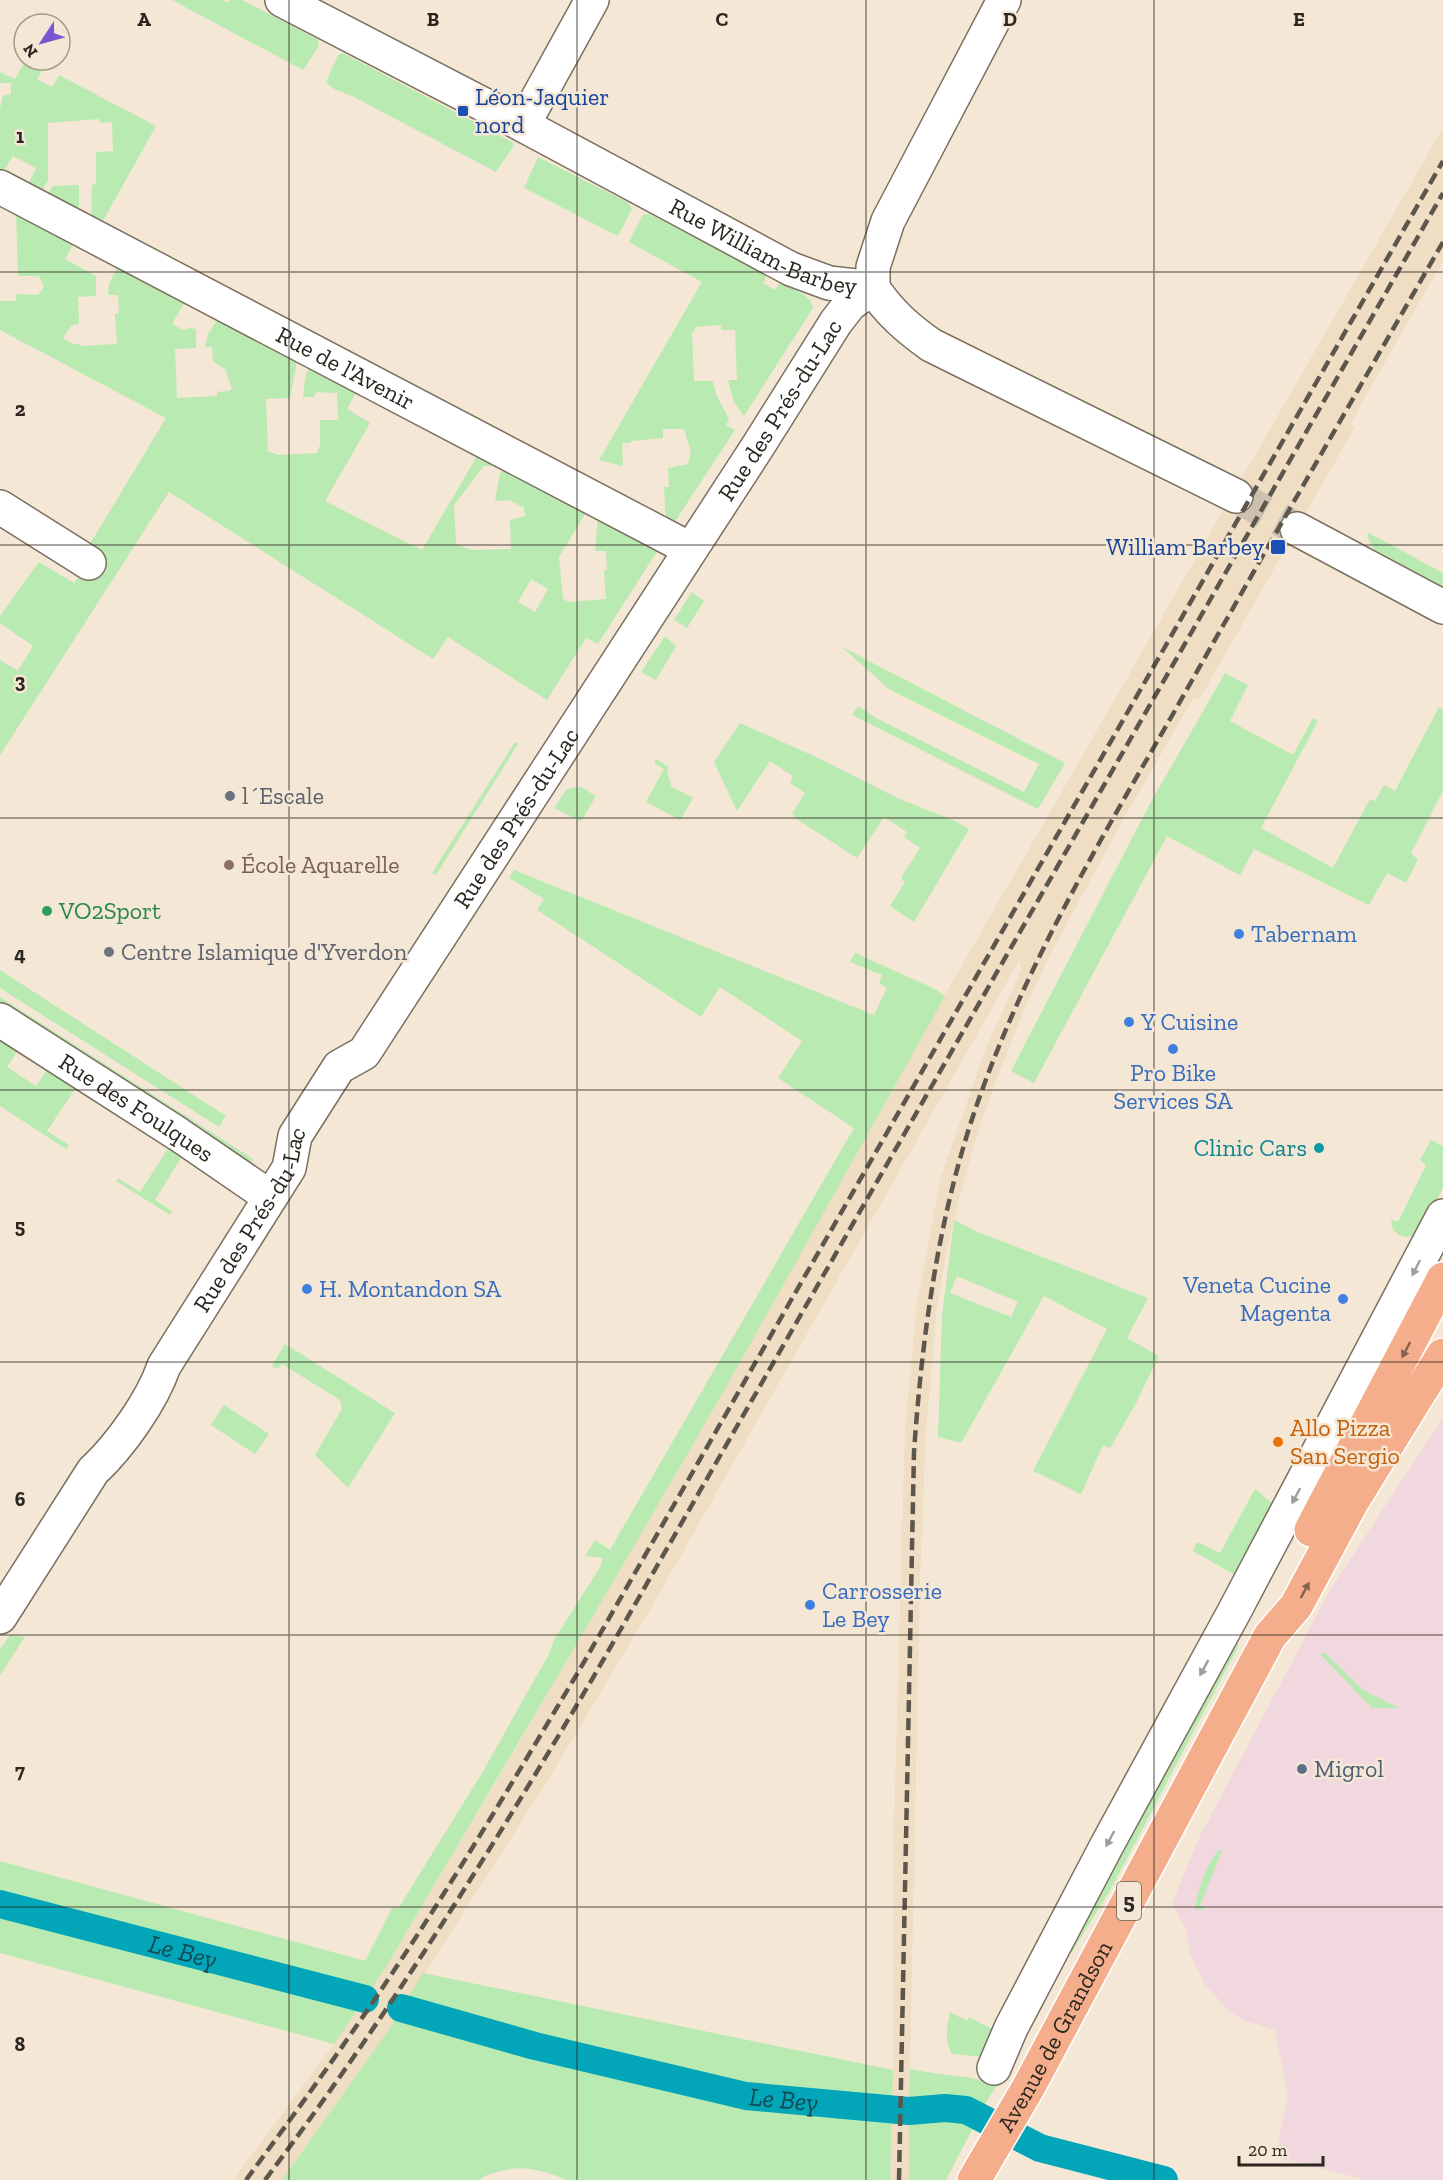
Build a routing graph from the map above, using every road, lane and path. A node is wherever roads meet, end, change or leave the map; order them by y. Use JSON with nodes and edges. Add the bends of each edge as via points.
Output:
{"nodes":[{"id":1,"x":282,"y":0,"type":"edge"},
{"id":2,"x":592,"y":0,"type":"edge"},
{"id":3,"x":1004,"y":0,"type":"edge"},
{"id":4,"x":523,"y":125,"type":"junction"},
{"id":5,"x":0,"y":187,"type":"edge"},
{"id":6,"x":873,"y":288,"type":"junction"},
{"id":7,"x":1236,"y":496,"type":"tunnel mouth"},
{"id":8,"x":0,"y":507,"type":"edge"},
{"id":9,"x":1297,"y":529,"type":"tunnel mouth"},
{"id":10,"x":690,"y":549,"type":"junction"},
{"id":11,"x":88,"y":563,"type":"dead end"},
{"id":12,"x":1443,"y":607,"type":"edge"},
{"id":13,"x":0,"y":1020,"type":"edge"},
{"id":14,"x":270,"y":1197,"type":"junction"},
{"id":15,"x":1443,"y":1216,"type":"edge"},
{"id":16,"x":1443,"y":1279,"type":"edge"},
{"id":17,"x":1443,"y":1354,"type":"edge"},
{"id":18,"x":0,"y":1617,"type":"edge"},
{"id":19,"x":1270,"y":1636,"type":"junction"},
{"id":20,"x":994,"y":2068,"type":"dead end"},
{"id":21,"x":978,"y":2173,"type":"edge"}],
"edges":[{"from":1,"to":4,"type":"street","name":"Rue William-Barbey"},
{"from":2,"to":4,"type":"street"},
{"from":3,"to":6,"type":"street","via":[[888,221],[873,267]]},
{"from":4,"to":6,"type":"street","name":"Rue William-Barbey","via":[[791,269],[829,283]]},
{"from":5,"to":10,"type":"street","name":"Rue de l'Avenir"},
{"from":6,"to":7,"type":"street","name":"Rue William-Barbey","via":[[899,321],[931,345]]},
{"from":6,"to":10,"type":"street","name":"Rue des Prés-du-Lac","via":[[850,304],[836,322]]},
{"from":8,"to":11,"type":"street"},
{"from":9,"to":12,"type":"street"},
{"from":10,"to":14,"type":"street","name":"Rue des Prés-du-Lac","via":[[364,1053],[339,1067],[295,1136],[289,1168]]},
{"from":13,"to":14,"type":"street","name":"Rue des Foulques"},
{"from":14,"to":18,"type":"street","name":"Rue des Prés-du-Lac","via":[[164,1366],[157,1385],[111,1454],[93,1471]]},
{"from":15,"to":20,"type":"street","one_way":true,"via":[[1240,1602],[1101,1855]]},
{"from":16,"to":19,"type":"main road","name":"Avenue de Grandson","number":"5","one_way":true,"via":[[1276,1596]]},
{"from":19,"to":17,"type":"main road","name":"Avenue de Grandson","number":"5","one_way":true,"via":[[1296,1606],[1352,1502]]},
{"from":19,"to":21,"type":"main road","name":"Avenue de Grandson","number":"5","via":[[1028,2088]]}]}
